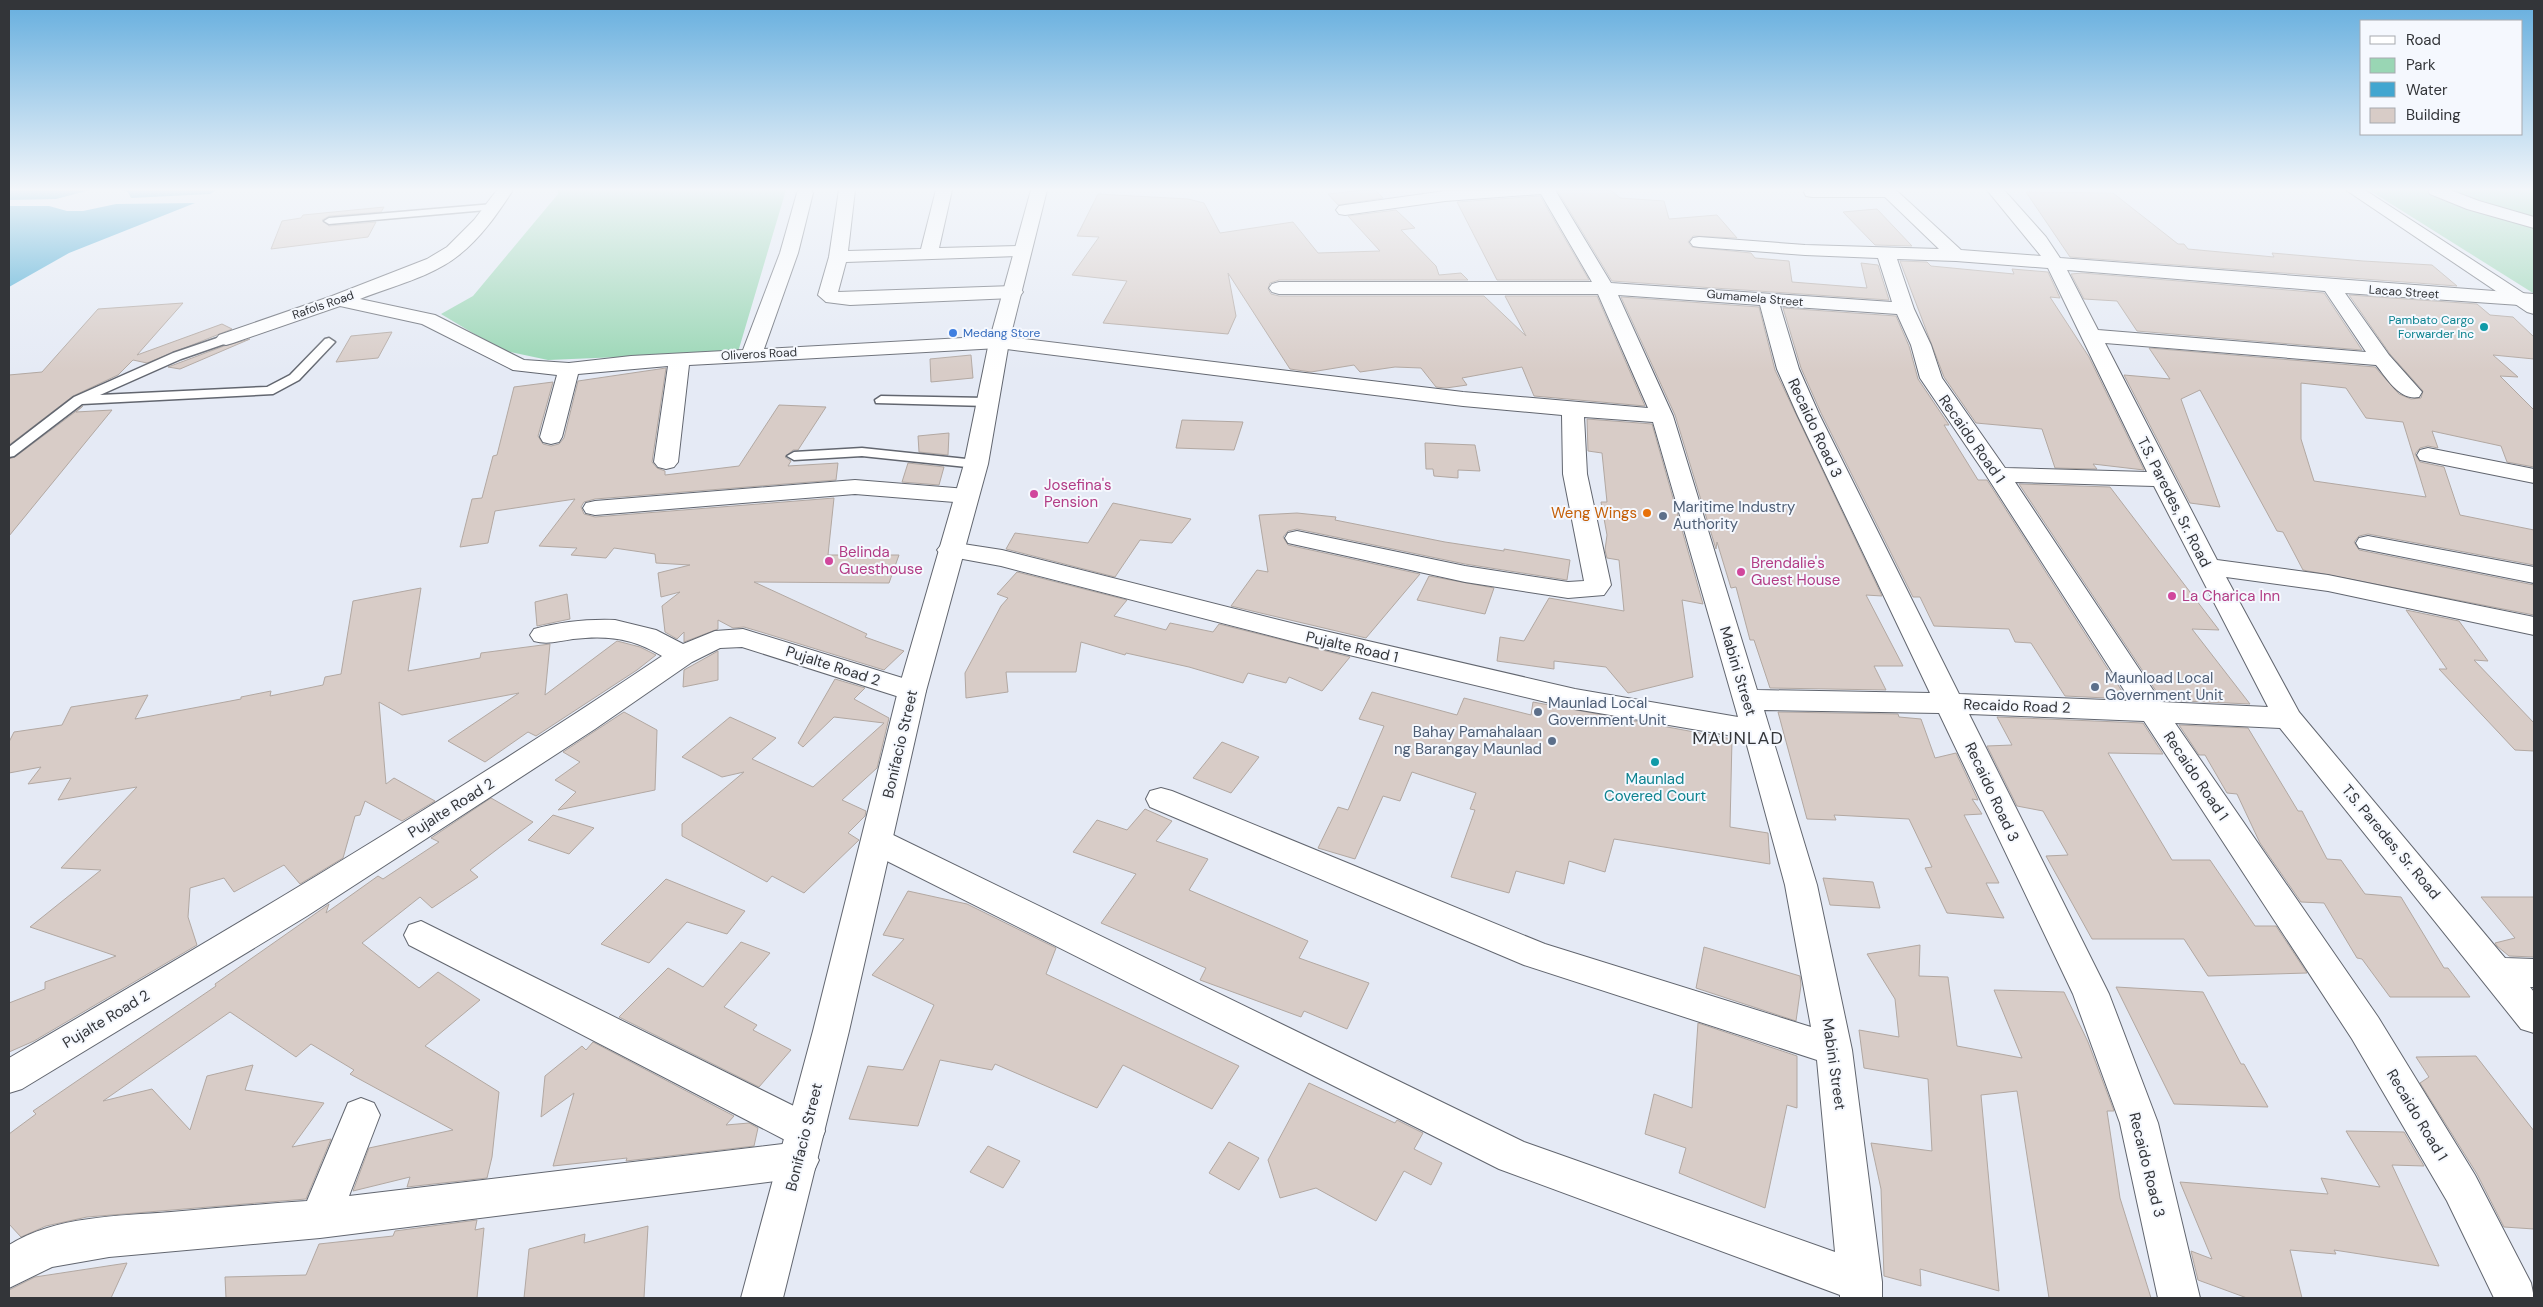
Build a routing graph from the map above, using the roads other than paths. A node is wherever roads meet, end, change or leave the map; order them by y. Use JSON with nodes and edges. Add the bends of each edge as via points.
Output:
{"nodes":[{"id":1,"x":453,"y":251,"type":"edge"},
{"id":2,"x":789,"y":251,"type":"edge"},
{"id":3,"x":839,"y":251,"type":"edge"},
{"id":4,"x":930,"y":251,"type":"edge"},
{"id":5,"x":1021,"y":251,"type":"joint"},
{"id":6,"x":1583,"y":251,"type":"edge"},
{"id":7,"x":1885,"y":251,"type":"joint"},
{"id":8,"x":1952,"y":251,"type":"edge"},
{"id":9,"x":2047,"y":251,"type":"edge"},
{"id":10,"x":2449,"y":251,"type":"edge"},
{"id":11,"x":929,"y":254,"type":"junction"},
{"id":12,"x":1956,"y":255,"type":"junction"},
{"id":13,"x":838,"y":257,"type":"junction"},
{"id":14,"x":2055,"y":264,"type":"junction"},
{"id":15,"x":2331,"y":286,"type":"junction"},
{"id":16,"x":1279,"y":288,"type":"dead end"},
{"id":17,"x":1605,"y":288,"type":"junction"},
{"id":18,"x":1013,"y":292,"type":"junction"},
{"id":19,"x":1768,"y":299,"type":"junction"},
{"id":20,"x":339,"y":300,"type":"junction"},
{"id":21,"x":2530,"y":303,"type":"edge"},
{"id":22,"x":1904,"y":309,"type":"junction"},
{"id":23,"x":2092,"y":336,"type":"junction"},
{"id":24,"x":226,"y":339,"type":"joint"},
{"id":25,"x":329,"y":342,"type":"dead end"},
{"id":26,"x":999,"y":342,"type":"junction"},
{"id":27,"x":752,"y":354,"type":"junction"},
{"id":28,"x":2382,"y":358,"type":"junction"},
{"id":29,"x":679,"y":360,"type":"junction"},
{"id":30,"x":569,"y":369,"type":"junction"},
{"id":31,"x":2411,"y":392,"type":"dead end"},
{"id":32,"x":79,"y":400,"type":"junction"},
{"id":33,"x":881,"y":400,"type":"dead end"},
{"id":34,"x":987,"y":402,"type":"junction"},
{"id":35,"x":1573,"y":410,"type":"junction"},
{"id":36,"x":1662,"y":416,"type":"junction"},
{"id":37,"x":551,"y":437,"type":"dead end"},
{"id":38,"x":10,"y":451,"type":"edge"},
{"id":39,"x":794,"y":456,"type":"dead end"},
{"id":40,"x":2428,"y":456,"type":"dead end"},
{"id":41,"x":666,"y":462,"type":"dead end"},
{"id":42,"x":976,"y":464,"type":"junction"},
{"id":43,"x":1998,"y":475,"type":"junction"},
{"id":44,"x":2534,"y":476,"type":"edge"},
{"id":45,"x":2162,"y":480,"type":"junction"},
{"id":46,"x":967,"y":496,"type":"junction"},
{"id":47,"x":595,"y":508,"type":"dead end"},
{"id":48,"x":1297,"y":538,"type":"dead end"},
{"id":49,"x":2368,"y":543,"type":"dead end"},
{"id":50,"x":950,"y":550,"type":"junction"},
{"id":51,"x":2207,"y":566,"type":"junction"},
{"id":52,"x":2534,"y":575,"type":"edge"},
{"id":53,"x":2534,"y":626,"type":"edge"},
{"id":54,"x":544,"y":635,"type":"dead end"},
{"id":55,"x":682,"y":656,"type":"junction"},
{"id":56,"x":912,"y":691,"type":"junction"},
{"id":57,"x":1746,"y":700,"type":"junction"},
{"id":58,"x":1951,"y":703,"type":"junction"},
{"id":59,"x":2151,"y":710,"type":"junction"},
{"id":60,"x":2288,"y":718,"type":"junction"},
{"id":61,"x":1757,"y":730,"type":"junction"},
{"id":62,"x":1161,"y":799,"type":"dead end"},
{"id":63,"x":878,"y":842,"type":"junction"},
{"id":64,"x":421,"y":935,"type":"dead end"},
{"id":65,"x":2498,"y":972,"type":"junction"},
{"id":66,"x":2534,"y":973,"type":"edge"},
{"id":67,"x":2534,"y":1018,"type":"edge"},
{"id":68,"x":1834,"y":1050,"type":"junction"},
{"id":69,"x":9,"y":1077,"type":"edge"},
{"id":70,"x":361,"y":1115,"type":"dead end"},
{"id":71,"x":802,"y":1145,"type":"junction"},
{"id":72,"x":320,"y":1219,"type":"junction"},
{"id":73,"x":9,"y":1268,"type":"edge"},
{"id":74,"x":1861,"y":1290,"type":"edge"},
{"id":75,"x":762,"y":1298,"type":"edge"},
{"id":76,"x":2179,"y":1298,"type":"edge"},
{"id":77,"x":2516,"y":1298,"type":"edge"}],
"edges":[{"from":1,"to":20,"type":"street","name":"Rafols Road"},
{"from":2,"to":27,"type":"street"},
{"from":3,"to":13,"type":"street"},
{"from":4,"to":11,"type":"street"},
{"from":5,"to":11,"type":"street"},
{"from":5,"to":18,"type":"street","name":"Bonifacio Street"},
{"from":6,"to":17,"type":"street","name":"Mabini Street"},
{"from":7,"to":12,"type":"street","name":"Lacao Street"},
{"from":7,"to":22,"type":"street","name":"Recaido Road 1"},
{"from":8,"to":12,"type":"street"},
{"from":9,"to":14,"type":"street","name":"T.S. Paredes, Sr. Road"},
{"from":10,"to":21,"type":"street"},
{"from":11,"to":13,"type":"street"},
{"from":12,"to":14,"type":"street","name":"Lacao Street"},
{"from":13,"to":18,"type":"street","via":[[828,295],[833,298]]},
{"from":14,"to":15,"type":"street","name":"Lacao Street"},
{"from":14,"to":23,"type":"street","name":"T.S. Paredes, Sr. Road"},
{"from":15,"to":21,"type":"street","name":"Lacao Street"},
{"from":15,"to":28,"type":"street"},
{"from":16,"to":17,"type":"street","name":"Gumamela Street"},
{"from":17,"to":19,"type":"street","name":"Gumamela Street"},
{"from":17,"to":36,"type":"street","name":"Mabini Street"},
{"from":18,"to":26,"type":"street","name":"Bonifacio Street"},
{"from":19,"to":22,"type":"street","name":"Gumamela Street"},
{"from":19,"to":58,"type":"street","name":"Recaido Road 3","via":[[1788,369],[1808,414]]},
{"from":20,"to":24,"type":"street","name":"Rafols Road"},
{"from":20,"to":30,"type":"street","name":"Oliveros Road","via":[[428,319],[520,366]]},
{"from":22,"to":43,"type":"street","name":"Recaido Road 1","via":[[1921,345],[1931,378]]},
{"from":23,"to":28,"type":"street"},
{"from":23,"to":45,"type":"street","name":"T.S. Paredes, Sr. Road"},
{"from":24,"to":32,"type":"lane","via":[[177,356]]},
{"from":25,"to":32,"type":"lane","via":[[296,377],[269,391]]},
{"from":26,"to":27,"type":"street","name":"Oliveros Road"},
{"from":26,"to":34,"type":"street","name":"Bonifacio Street"},
{"from":26,"to":35,"type":"street","name":"Oliveros Road"},
{"from":27,"to":29,"type":"street","name":"Oliveros Road"},
{"from":28,"to":31,"type":"street"},
{"from":29,"to":30,"type":"street","name":"Oliveros Road"},
{"from":29,"to":41,"type":"street"},
{"from":30,"to":37,"type":"street"},
{"from":32,"to":38,"type":"lane"},
{"from":33,"to":34,"type":"lane"},
{"from":34,"to":42,"type":"street","name":"Bonifacio Street"},
{"from":35,"to":36,"type":"street","name":"Oliveros Road"},
{"from":35,"to":48,"type":"street","via":[[1575,474],[1595,563],[1598,585],[1595,589],[1568,590],[1465,574]]},
{"from":36,"to":57,"type":"street","name":"Mabini Street"},
{"from":39,"to":42,"type":"lane","via":[[862,452]]},
{"from":40,"to":44,"type":"street"},
{"from":42,"to":46,"type":"street","name":"Bonifacio Street"},
{"from":43,"to":45,"type":"street"},
{"from":43,"to":59,"type":"street","name":"Recaido Road 1"},
{"from":45,"to":51,"type":"street","name":"T.S. Paredes, Sr. Road"},
{"from":46,"to":47,"type":"street","via":[[855,487]]},
{"from":46,"to":50,"type":"street","name":"Bonifacio Street"},
{"from":49,"to":52,"type":"street"},
{"from":50,"to":56,"type":"street","name":"Bonifacio Street"},
{"from":50,"to":61,"type":"street","name":"Pujalte Road 1","via":[[1002,558],[1299,634],[1574,699]]},
{"from":51,"to":53,"type":"street","via":[[2328,584]]},
{"from":51,"to":60,"type":"street","name":"T.S. Paredes, Sr. Road"},
{"from":54,"to":55,"type":"street","via":[[596,627],[620,628],[663,643]]},
{"from":55,"to":56,"type":"street","name":"Pujalte Road 2","via":[[716,640],[744,638]]},
{"from":55,"to":69,"type":"street","name":"Pujalte Road 2","via":[[586,722],[294,907]]},
{"from":56,"to":63,"type":"street","name":"Bonifacio Street"},
{"from":57,"to":58,"type":"street","name":"Recaido Road 2"},
{"from":57,"to":61,"type":"street","name":"Mabini Street"},
{"from":58,"to":59,"type":"street","name":"Recaido Road 2"},
{"from":58,"to":76,"type":"street","name":"Recaido Road 3","via":[[2091,994],[2139,1123]]},
{"from":59,"to":60,"type":"street","name":"Recaido Road 2"},
{"from":59,"to":77,"type":"street","name":"Recaido Road 1","via":[[2365,1028],[2461,1188]]},
{"from":60,"to":65,"type":"street","name":"T.S. Paredes, Sr. Road"},
{"from":61,"to":68,"type":"street","name":"Mabini Street","via":[[1801,885]]},
{"from":62,"to":68,"type":"street","via":[[1536,955]]},
{"from":63,"to":71,"type":"street","name":"Bonifacio Street"},
{"from":63,"to":74,"type":"street","via":[[1513,1156]]},
{"from":64,"to":71,"type":"street"},
{"from":65,"to":66,"type":"street"},
{"from":65,"to":67,"type":"street","name":"T.S. Paredes, Sr. Road"},
{"from":68,"to":74,"type":"street","name":"Mabini Street"},
{"from":70,"to":72,"type":"street"},
{"from":71,"to":72,"type":"street"},
{"from":71,"to":75,"type":"street","name":"Bonifacio Street"},
{"from":72,"to":73,"type":"street","via":[[109,1237],[33,1253]]}]}
